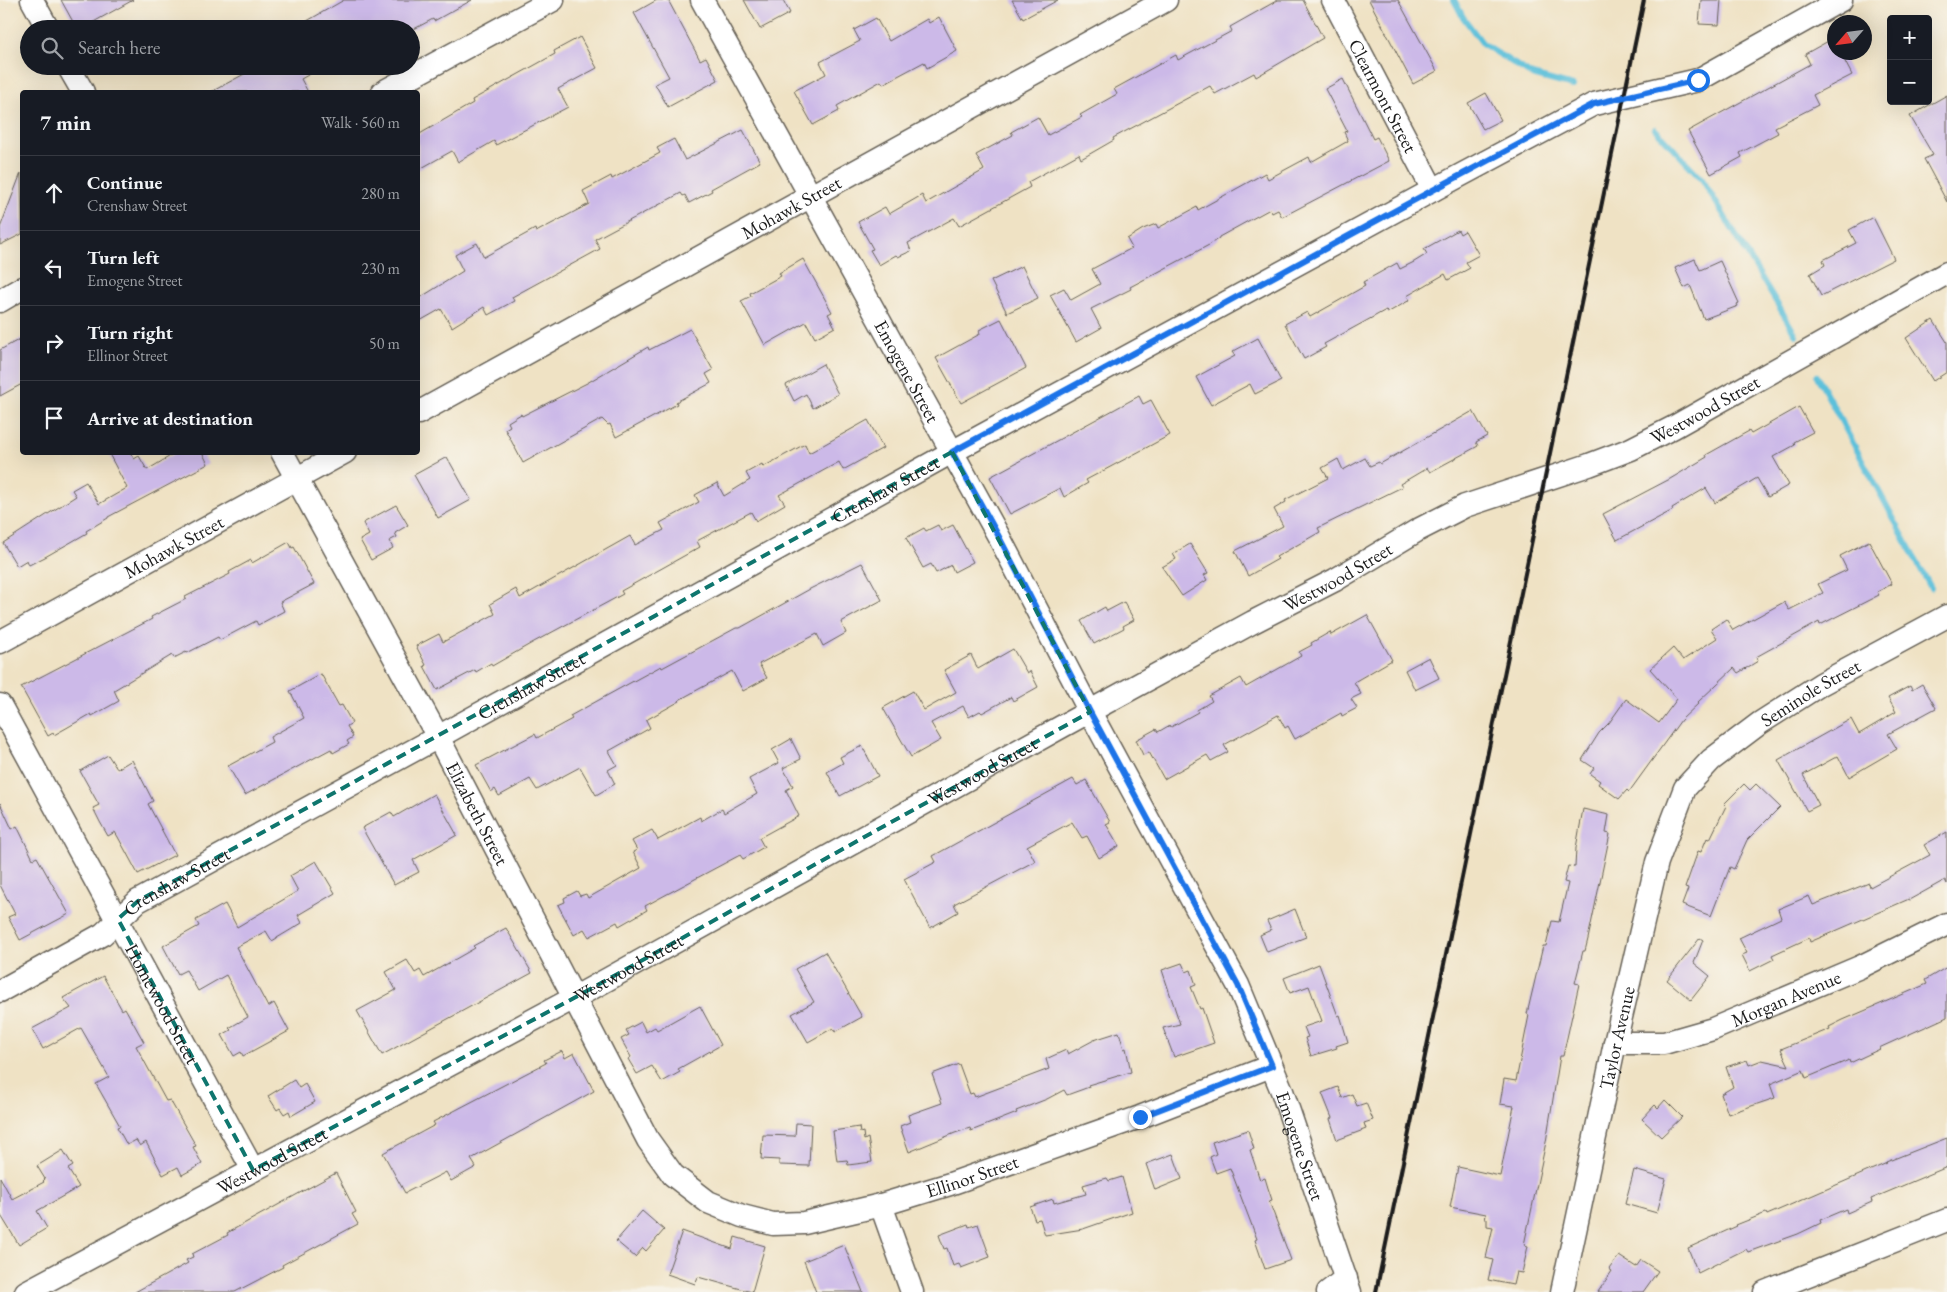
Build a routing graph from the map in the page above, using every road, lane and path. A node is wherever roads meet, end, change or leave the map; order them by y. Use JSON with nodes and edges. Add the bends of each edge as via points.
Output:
{"nodes":[{"id":1,"x":32,"y":0,"type":"edge"},
{"id":2,"x":553,"y":0,"type":"edge"},
{"id":3,"x":702,"y":0,"type":"edge"},
{"id":4,"x":1166,"y":0,"type":"edge"},
{"id":5,"x":1333,"y":0,"type":"edge"},
{"id":6,"x":1841,"y":0,"type":"edge"},
{"id":7,"x":43,"y":20,"type":"edge"},
{"id":8,"x":420,"y":72,"type":"edge"},
{"id":9,"x":73,"y":75,"type":"edge"},
{"id":10,"x":414,"y":75,"type":"edge"},
{"id":11,"x":82,"y":90,"type":"edge"},
{"id":12,"x":387,"y":90,"type":"edge"},
{"id":13,"x":1433,"y":190,"type":"junction"},
{"id":14,"x":810,"y":196,"type":"junction"},
{"id":15,"x":1947,"y":273,"type":"edge"},
{"id":16,"x":20,"y":289,"type":"edge"},
{"id":17,"x":0,"y":301,"type":"edge"},
{"id":18,"x":420,"y":412,"type":"edge"},
{"id":19,"x":952,"y":452,"type":"junction"},
{"id":20,"x":284,"y":455,"type":"edge"},
{"id":21,"x":341,"y":455,"type":"edge"},
{"id":22,"x":296,"y":480,"type":"junction"},
{"id":23,"x":1947,"y":616,"type":"edge"},
{"id":24,"x":0,"y":642,"type":"edge"},
{"id":25,"x":0,"y":705,"type":"edge"},
{"id":26,"x":1090,"y":712,"type":"junction"},
{"id":27,"x":438,"y":737,"type":"junction"},
{"id":28,"x":1686,"y":788,"type":"joint"},
{"id":29,"x":118,"y":919,"type":"junction"},
{"id":30,"x":1947,"y":924,"type":"edge"},
{"id":31,"x":0,"y":991,"type":"edge"},
{"id":32,"x":574,"y":998,"type":"junction"},
{"id":33,"x":1615,"y":1043,"type":"junction"},
{"id":34,"x":1272,"y":1066,"type":"junction"},
{"id":35,"x":253,"y":1170,"type":"junction"},
{"id":36,"x":673,"y":1175,"type":"joint"},
{"id":37,"x":881,"y":1205,"type":"junction"},
{"id":38,"x":1947,"y":1220,"type":"edge"},
{"id":39,"x":1348,"y":1285,"type":"edge"},
{"id":40,"x":26,"y":1292,"type":"edge"},
{"id":41,"x":912,"y":1292,"type":"edge"},
{"id":42,"x":1328,"y":1292,"type":"edge"},
{"id":43,"x":1562,"y":1292,"type":"edge"},
{"id":44,"x":1765,"y":1292,"type":"edge"}],
"edges":[{"from":1,"to":7,"type":"street"},
{"from":2,"to":8,"type":"street"},
{"from":3,"to":14,"type":"street","name":"Emogene Street"},
{"from":4,"to":14,"type":"street","name":"Mohawk Street"},
{"from":5,"to":13,"type":"street","name":"Clearmont Street"},
{"from":6,"to":13,"type":"street","name":"Crenshaw Street","via":[[1698,80],[1594,104]]},
{"from":9,"to":11,"type":"street"},
{"from":10,"to":12,"type":"street"},
{"from":13,"to":19,"type":"street","name":"Crenshaw Street"},
{"from":14,"to":18,"type":"street","name":"Mohawk Street"},
{"from":14,"to":19,"type":"street","name":"Emogene Street"},
{"from":15,"to":26,"type":"street","name":"Westwood Street","via":[[1674,427],[1589,466],[1465,506]]},
{"from":16,"to":17,"type":"street"},
{"from":19,"to":26,"type":"street","name":"Emogene Street"},
{"from":19,"to":27,"type":"street","name":"Crenshaw Street"},
{"from":20,"to":22,"type":"street","name":"Elizabeth Street"},
{"from":21,"to":22,"type":"street","name":"Mohawk Street"},
{"from":22,"to":24,"type":"street","name":"Mohawk Street"},
{"from":22,"to":27,"type":"street","name":"Elizabeth Street"},
{"from":23,"to":28,"type":"street","name":"Seminole Street","via":[[1821,684],[1760,723],[1711,760]]},
{"from":25,"to":29,"type":"street","name":"Homewood Street"},
{"from":26,"to":32,"type":"street","name":"Westwood Street"},
{"from":26,"to":34,"type":"street","name":"Emogene Street","via":[[1238,985]]},
{"from":27,"to":29,"type":"street","name":"Crenshaw Street","via":[[138,901]]},
{"from":27,"to":32,"type":"street","name":"Elizabeth Street"},
{"from":28,"to":33,"type":"street","name":"Taylor Avenue","via":[[1657,862]]},
{"from":29,"to":31,"type":"street","name":"Crenshaw Street","via":[[103,934]]},
{"from":29,"to":35,"type":"street","name":"Homewood Street"},
{"from":30,"to":33,"type":"street","name":"Morgan Avenue","via":[[1860,967],[1713,1028],[1664,1043]]},
{"from":32,"to":35,"type":"street","name":"Westwood Street"},
{"from":32,"to":36,"type":"street","name":"Elizabeth Street","via":[[648,1140]]},
{"from":33,"to":43,"type":"street","name":"Taylor Avenue"},
{"from":34,"to":37,"type":"street","name":"Ellinor Street","via":[[1140,1117]]},
{"from":34,"to":39,"type":"street","name":"Emogene Street"},
{"from":35,"to":40,"type":"street","name":"Westwood Street"},
{"from":36,"to":37,"type":"street","name":"Ellinor Street","via":[[708,1202],[773,1224],[804,1223]]},
{"from":37,"to":41,"type":"street"},
{"from":38,"to":44,"type":"street"},
{"from":39,"to":42,"type":"street"}]}
